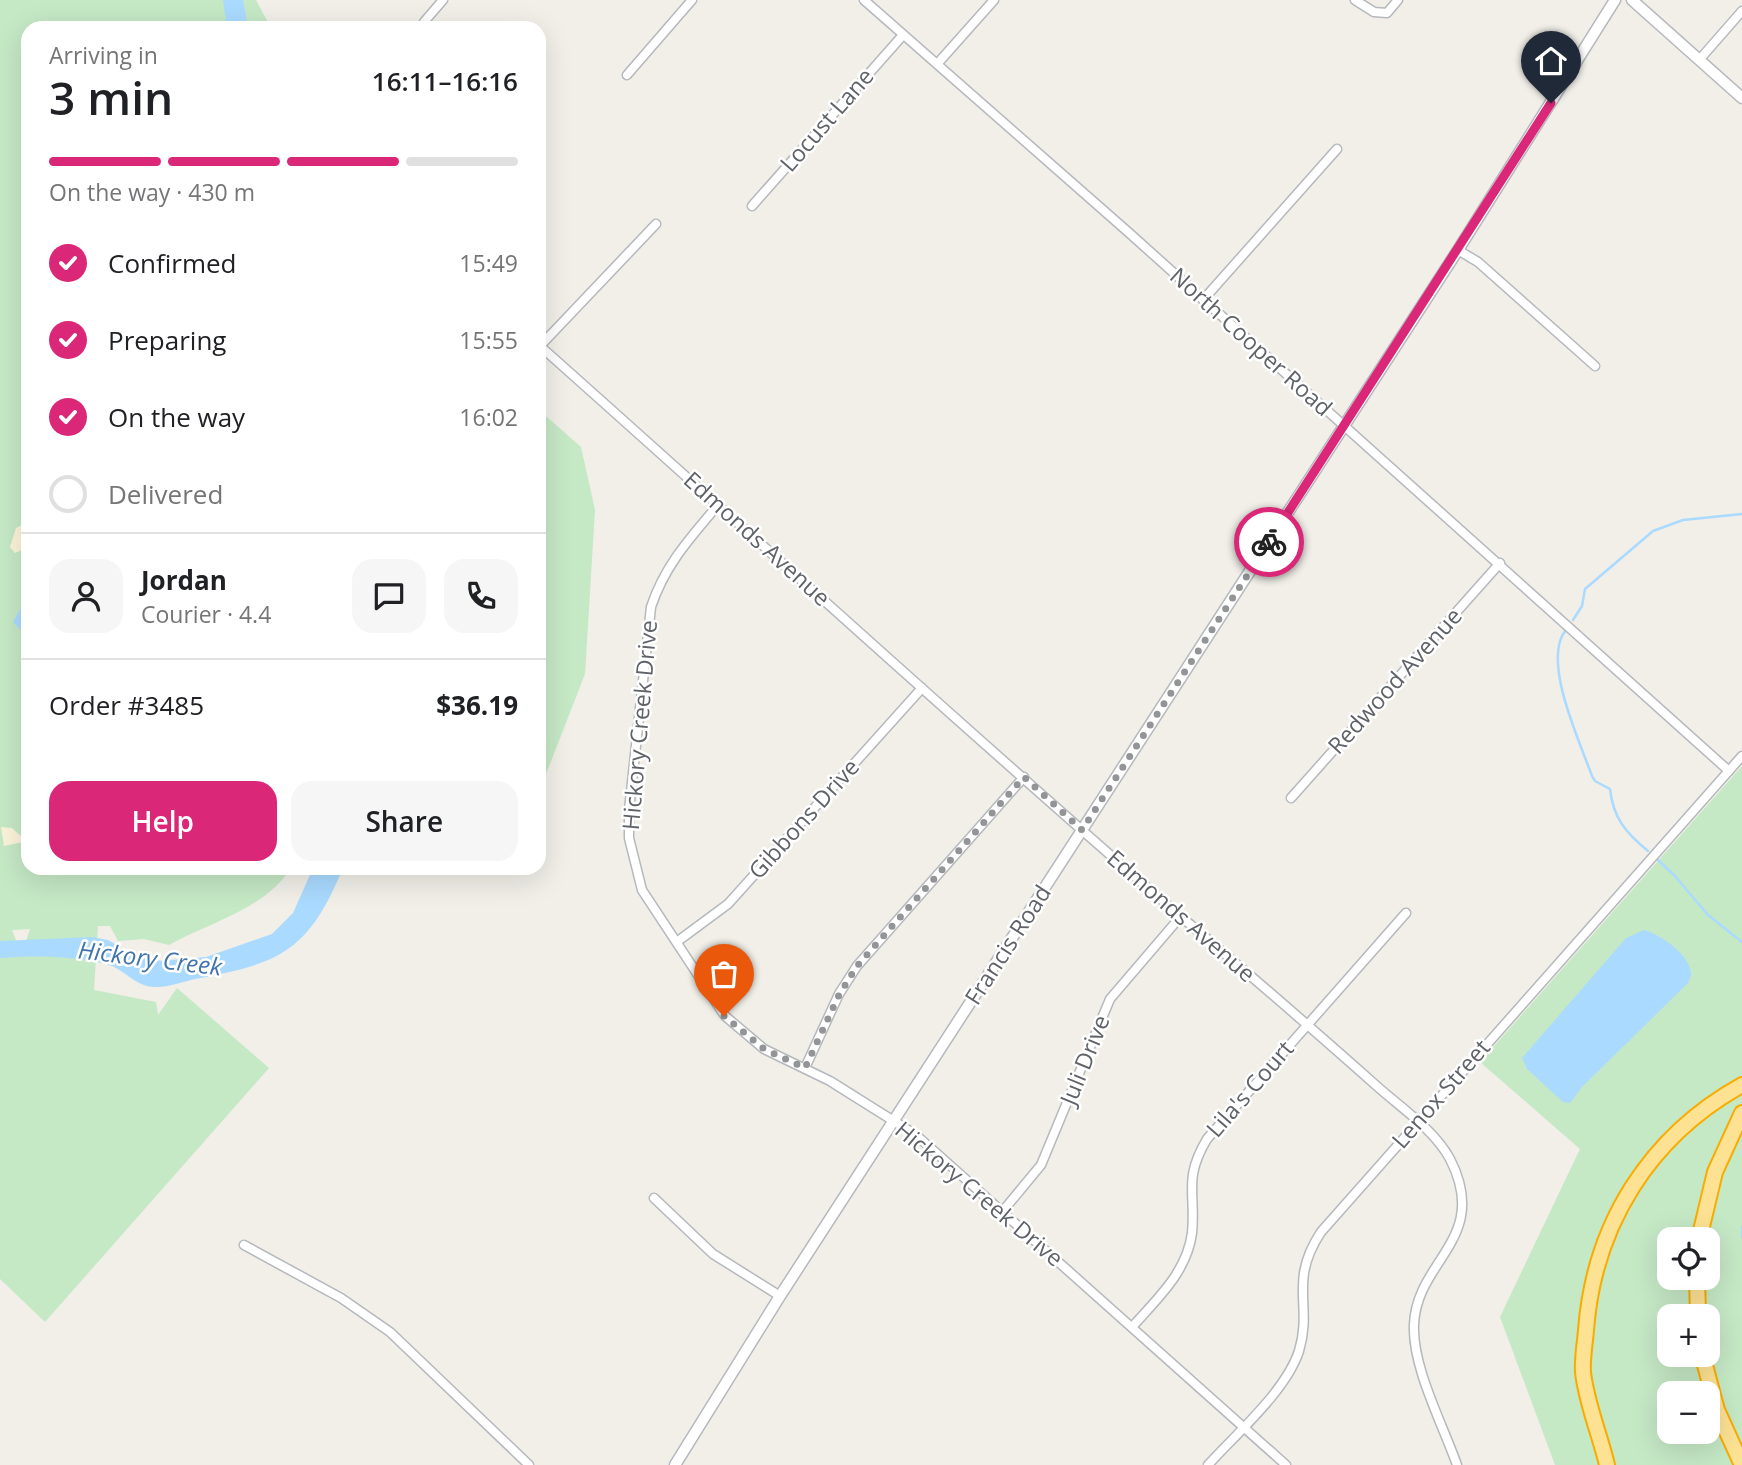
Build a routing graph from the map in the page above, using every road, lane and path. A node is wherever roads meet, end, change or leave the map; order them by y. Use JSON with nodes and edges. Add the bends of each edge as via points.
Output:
{"nodes":[{"id":1,"x":443,"y":0,"type":"edge"},
{"id":2,"x":692,"y":0,"type":"edge"},
{"id":3,"x":864,"y":0,"type":"edge"},
{"id":4,"x":994,"y":0,"type":"edge"},
{"id":5,"x":1355,"y":0,"type":"edge"},
{"id":6,"x":1398,"y":0,"type":"edge"},
{"id":7,"x":1615,"y":0,"type":"edge"},
{"id":8,"x":1632,"y":0,"type":"edge"},
{"id":9,"x":1742,"y":11,"type":"edge"},
{"id":10,"x":425,"y":21,"type":"edge"},
{"id":11,"x":903,"y":35,"type":"junction"},
{"id":12,"x":1700,"y":59,"type":"junction"},
{"id":13,"x":938,"y":63,"type":"junction"},
{"id":14,"x":627,"y":75,"type":"dead end"},
{"id":15,"x":1742,"y":97,"type":"edge"},
{"id":16,"x":1337,"y":149,"type":"dead end"},
{"id":17,"x":752,"y":206,"type":"dead end"},
{"id":18,"x":656,"y":223,"type":"dead end"},
{"id":19,"x":1458,"y":250,"type":"junction"},
{"id":20,"x":1203,"y":300,"type":"junction"},
{"id":21,"x":546,"y":340,"type":"edge"},
{"id":22,"x":546,"y":351,"type":"edge"},
{"id":23,"x":1595,"y":366,"type":"dead end"},
{"id":24,"x":1344,"y":426,"type":"junction"},
{"id":25,"x":718,"y":505,"type":"junction"},
{"id":26,"x":1500,"y":563,"type":"junction"},
{"id":27,"x":922,"y":688,"type":"junction"},
{"id":28,"x":1742,"y":756,"type":"edge"},
{"id":29,"x":1729,"y":771,"type":"junction"},
{"id":30,"x":1024,"y":777,"type":"junction"},
{"id":31,"x":1291,"y":798,"type":"dead end"},
{"id":32,"x":1082,"y":830,"type":"junction"},
{"id":33,"x":1406,"y":913,"type":"dead end"},
{"id":34,"x":1181,"y":916,"type":"junction"},
{"id":35,"x":678,"y":941,"type":"junction"},
{"id":36,"x":1307,"y":1024,"type":"junction"},
{"id":37,"x":805,"y":1068,"type":"junction"},
{"id":38,"x":1742,"y":1084,"type":"edge"},
{"id":39,"x":1742,"y":1113,"type":"edge"},
{"id":40,"x":894,"y":1121,"type":"junction"},
{"id":41,"x":1417,"y":1122,"type":"junction"},
{"id":42,"x":654,"y":1198,"type":"dead end"},
{"id":43,"x":1002,"y":1212,"type":"junction"},
{"id":44,"x":1702,"y":1227,"type":"edge"},
{"id":45,"x":244,"y":1245,"type":"dead end"},
{"id":46,"x":780,"y":1296,"type":"junction"},
{"id":47,"x":1132,"y":1327,"type":"junction"},
{"id":48,"x":1705,"y":1367,"type":"edge"},
{"id":49,"x":1243,"y":1426,"type":"junction"},
{"id":50,"x":529,"y":1465,"type":"edge"},
{"id":51,"x":675,"y":1465,"type":"edge"},
{"id":52,"x":1208,"y":1465,"type":"edge"},
{"id":53,"x":1286,"y":1465,"type":"edge"},
{"id":54,"x":1457,"y":1465,"type":"edge"},
{"id":55,"x":1607,"y":1465,"type":"edge"},
{"id":56,"x":1742,"y":1465,"type":"edge"}],
"edges":[{"from":1,"to":10,"type":"street"},
{"from":2,"to":14,"type":"street"},
{"from":3,"to":11,"type":"street","name":"North Cooper Road"},
{"from":4,"to":13,"type":"street"},
{"from":5,"to":6,"type":"street","via":[[1374,12],[1387,13]]},
{"from":7,"to":19,"type":"street","name":"Francis Road"},
{"from":8,"to":12,"type":"street"},
{"from":9,"to":12,"type":"street"},
{"from":11,"to":13,"type":"street","name":"North Cooper Road"},
{"from":11,"to":17,"type":"street","name":"Locust Lane"},
{"from":12,"to":15,"type":"street"},
{"from":13,"to":20,"type":"street","name":"North Cooper Road"},
{"from":16,"to":20,"type":"street"},
{"from":18,"to":21,"type":"street"},
{"from":19,"to":23,"type":"street","via":[[1478,262]]},
{"from":19,"to":24,"type":"street","name":"Francis Road"},
{"from":20,"to":24,"type":"street","name":"North Cooper Road"},
{"from":22,"to":25,"type":"street","name":"Edmonds Avenue"},
{"from":24,"to":26,"type":"street","name":"North Cooper Road"},
{"from":24,"to":32,"type":"street","name":"Francis Road"},
{"from":25,"to":27,"type":"street","name":"Edmonds Avenue"},
{"from":25,"to":35,"type":"street","name":"Hickory Creek Drive","via":[[674,556],[652,607],[629,810],[629,838],[642,890]]},
{"from":26,"to":29,"type":"street","name":"North Cooper Road"},
{"from":26,"to":31,"type":"street","name":"Redwood Avenue"},
{"from":27,"to":30,"type":"street","name":"Edmonds Avenue"},
{"from":27,"to":35,"type":"street","name":"Gibbons Drive","via":[[729,904]]},
{"from":28,"to":29,"type":"street","name":"Lenox Street"},
{"from":29,"to":41,"type":"street","name":"Lenox Street"},
{"from":30,"to":32,"type":"street","name":"Edmonds Avenue"},
{"from":30,"to":37,"type":"street","via":[[857,966]]},
{"from":32,"to":34,"type":"street","name":"Edmonds Avenue"},
{"from":32,"to":40,"type":"street","name":"Francis Road"},
{"from":33,"to":36,"type":"street","name":"Lila's Court"},
{"from":34,"to":36,"type":"street","name":"Edmonds Avenue"},
{"from":34,"to":43,"type":"street","name":"Juli Drive","via":[[1110,999],[1041,1166]]},
{"from":35,"to":37,"type":"street","name":"Hickory Creek Drive","via":[[724,1016],[764,1049]]},
{"from":36,"to":41,"type":"street","name":"Edmonds Avenue"},
{"from":36,"to":47,"type":"street","name":"Lila's Court","via":[[1200,1149],[1191,1178],[1192,1234],[1185,1258],[1171,1282]]},
{"from":37,"to":40,"type":"street","name":"Hickory Creek Drive"},
{"from":38,"to":55,"type":"highway","via":[[1677,1130],[1647,1163],[1605,1238],[1589,1301],[1583,1372]]},
{"from":39,"to":44,"type":"highway","via":[[1715,1172]]},
{"from":40,"to":43,"type":"street","name":"Hickory Creek Drive"},
{"from":40,"to":46,"type":"street","name":"Francis Road"},
{"from":41,"to":49,"type":"street","name":"Lenox Street","via":[[1316,1240],[1303,1270],[1303,1334],[1298,1354],[1284,1379]]},
{"from":41,"to":54,"type":"street","name":"Edmonds Avenue","via":[[1448,1155],[1461,1198],[1454,1241],[1423,1287],[1414,1320],[1417,1355]]},
{"from":42,"to":46,"type":"street","via":[[713,1254]]},
{"from":43,"to":47,"type":"street","name":"Hickory Creek Drive"},
{"from":45,"to":50,"type":"street","via":[[341,1298],[390,1332]]},
{"from":46,"to":51,"type":"street","name":"Francis Road"},
{"from":47,"to":49,"type":"street","name":"Hickory Creek Drive"},
{"from":48,"to":56,"type":"highway","via":[[1717,1410]]},
{"from":49,"to":52,"type":"street","name":"Lenox Street"},
{"from":49,"to":53,"type":"street","name":"Hickory Creek Drive"}]}
